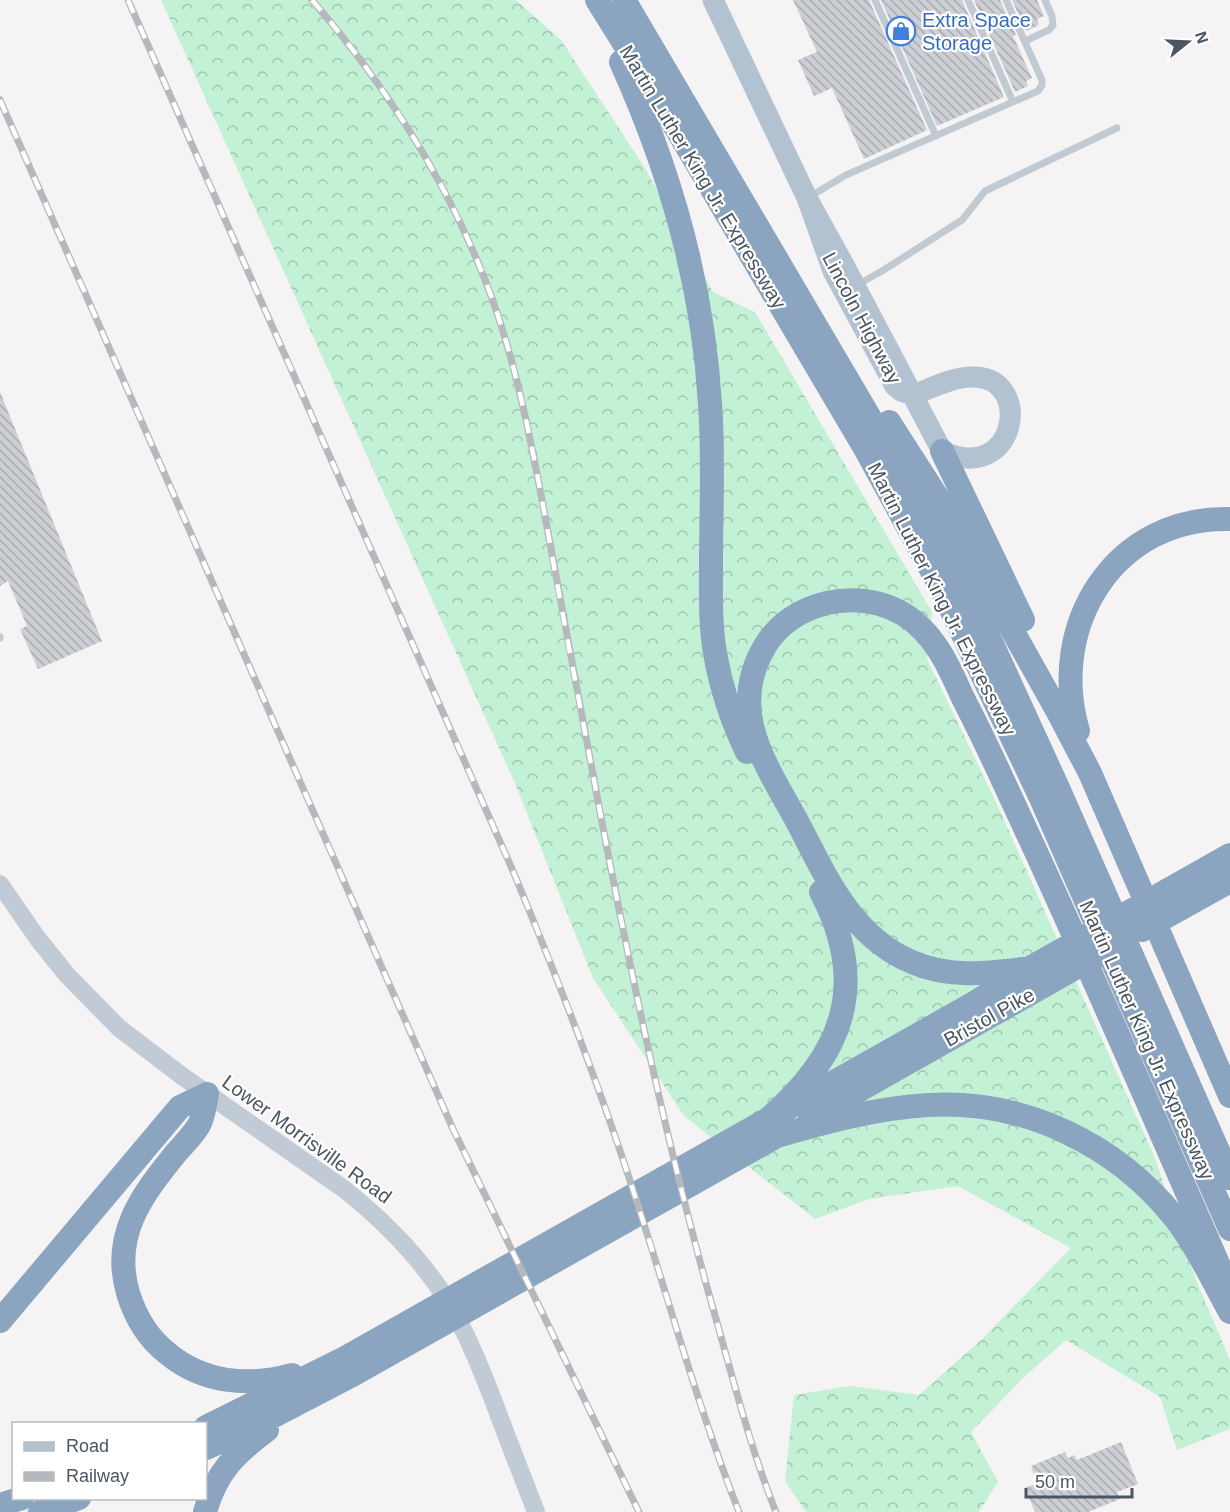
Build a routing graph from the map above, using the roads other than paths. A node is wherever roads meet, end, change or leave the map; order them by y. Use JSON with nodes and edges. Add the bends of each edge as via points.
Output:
{"nodes":[{"id":1,"x":595,"y":0,"type":"edge"},
{"id":2,"x":624,"y":0,"type":"edge"},
{"id":3,"x":875,"y":0,"type":"edge"},
{"id":4,"x":968,"y":0,"type":"edge"},
{"id":5,"x":1006,"y":0,"type":"edge"},
{"id":6,"x":1045,"y":0,"type":"edge"},
{"id":7,"x":717,"y":1,"type":"edge"},
{"id":8,"x":1025,"y":41,"type":"junction"},
{"id":9,"x":1013,"y":102,"type":"junction"},
{"id":10,"x":1117,"y":128,"type":"dead end"},
{"id":11,"x":936,"y":136,"type":"junction"},
{"id":12,"x":807,"y":198,"type":"junction"},
{"id":13,"x":783,"y":270,"type":"junction"},
{"id":14,"x":856,"y":286,"type":"junction"},
{"id":15,"x":913,"y":395,"type":"junction"},
{"id":16,"x":942,"y":451,"type":"junction"},
{"id":17,"x":1230,"y":519,"type":"edge"},
{"id":18,"x":1059,"y":712,"type":"junction"},
{"id":19,"x":1090,"y":773,"type":"junction"},
{"id":20,"x":1230,"y":855,"type":"edge"},
{"id":21,"x":1230,"y":881,"type":"edge"},
{"id":22,"x":0,"y":884,"type":"edge"},
{"id":23,"x":1230,"y":887,"type":"edge"},
{"id":24,"x":1201,"y":897,"type":"junction"},
{"id":25,"x":1167,"y":903,"type":"junction"},
{"id":26,"x":1065,"y":961,"type":"junction"},
{"id":27,"x":1030,"y":968,"type":"junction"},
{"id":28,"x":1196,"y":1015,"type":"junction"},
{"id":29,"x":1230,"y":1060,"type":"edge"},
{"id":30,"x":207,"y":1094,"type":"junction"},
{"id":31,"x":1230,"y":1096,"type":"edge"},
{"id":32,"x":772,"y":1128,"type":"junction"},
{"id":33,"x":1230,"y":1178,"type":"edge"},
{"id":34,"x":1230,"y":1228,"type":"edge"},
{"id":35,"x":1230,"y":1291,"type":"edge"},
{"id":36,"x":1230,"y":1312,"type":"edge"},
{"id":37,"x":0,"y":1321,"type":"edge"},
{"id":38,"x":402,"y":1337,"type":"junction"},
{"id":39,"x":345,"y":1358,"type":"junction"},
{"id":40,"x":308,"y":1399,"type":"junction"},
{"id":41,"x":207,"y":1427,"type":"edge"},
{"id":42,"x":207,"y":1448,"type":"edge"},
{"id":43,"x":15,"y":1500,"type":"edge"},
{"id":44,"x":73,"y":1500,"type":"edge"},
{"id":45,"x":0,"y":1505,"type":"edge"},
{"id":46,"x":40,"y":1512,"type":"edge"},
{"id":47,"x":205,"y":1512,"type":"edge"},
{"id":48,"x":536,"y":1512,"type":"edge"}],
"edges":[{"from":1,"to":32,"type":"highway","via":[[659,156],[695,289],[711,421],[712,627],[724,696],[750,759],[830,912],[843,953],[844,996],[834,1036],[818,1068]]},
{"from":1,"to":34,"type":"highway","name":"Martin Luther King Jr. Expressway","via":[[660,101],[866,450],[939,585],[1022,755]]},
{"from":2,"to":13,"type":"highway","name":"Martin Luther King Jr. Expressway"},
{"from":3,"to":11,"type":"lane"},
{"from":4,"to":9,"type":"lane"},
{"from":5,"to":8,"type":"lane"},
{"from":6,"to":8,"type":"lane","via":[[1053,25]]},
{"from":7,"to":12,"type":"main road","name":"Lincoln Highway"},
{"from":8,"to":9,"type":"lane","via":[[1042,85],[1038,91]]},
{"from":9,"to":11,"type":"lane"},
{"from":10,"to":14,"type":"lane","via":[[985,191],[962,220]]},
{"from":11,"to":12,"type":"lane","via":[[846,175]]},
{"from":12,"to":14,"type":"main road","name":"Lincoln Highway"},
{"from":12,"to":15,"type":"main road","name":"Lincoln Highway","via":[[833,271],[891,381],[901,391]]},
{"from":13,"to":18,"type":"highway","via":[[921,469]]},
{"from":13,"to":33,"type":"highway","name":"Martin Luther King Jr. Expressway","via":[[916,498],[993,646]]},
{"from":14,"to":15,"type":"main road","name":"Lincoln Highway"},
{"from":15,"to":16,"type":"main road","name":"Lincoln Highway"},
{"from":15,"to":16,"type":"main road","via":[[953,380],[976,377],[995,384],[1007,399],[1009,427],[993,451],[974,458]]},
{"from":16,"to":18,"type":"highway","via":[[1045,668]]},
{"from":17,"to":19,"type":"highway","via":[[1192,523],[1152,537],[1115,564],[1093,592],[1077,627],[1071,664],[1074,717]]},
{"from":18,"to":19,"type":"highway"},
{"from":19,"to":28,"type":"highway"},
{"from":20,"to":25,"type":"highway"},
{"from":21,"to":24,"type":"highway"},
{"from":22,"to":30,"type":"main road","name":"Lower Morrisville Road","via":[[53,958],[102,1013]]},
{"from":23,"to":24,"type":"highway"},
{"from":24,"to":25,"type":"highway","name":"Bristol Pike"},
{"from":25,"to":26,"type":"highway","name":"Bristol Pike"},
{"from":26,"to":27,"type":"highway"},
{"from":26,"to":32,"type":"highway","name":"Bristol Pike"},
{"from":27,"to":32,"type":"highway"},
{"from":27,"to":35,"type":"highway","via":[[962,974],[926,967],[877,942],[842,903],[761,753],[750,721],[749,686],[756,663],[776,631],[797,614],[835,602],[875,603],[912,620],[939,650],[1042,864]]},
{"from":28,"to":29,"type":"highway"},
{"from":28,"to":31,"type":"highway"},
{"from":30,"to":37,"type":"highway","via":[[180,1107]]},
{"from":30,"to":39,"type":"highway","via":[[200,1123],[148,1189],[129,1225],[125,1275],[135,1312],[156,1343],[176,1360],[200,1373],[228,1381],[274,1380]]},
{"from":30,"to":48,"type":"main road","name":"Lower Morrisville Road","via":[[344,1189],[418,1260],[466,1337]]},
{"from":32,"to":36,"type":"highway","via":[[928,1105],[990,1109],[1046,1123],[1110,1157],[1162,1203],[1189,1239]]},
{"from":32,"to":38,"type":"highway"},
{"from":38,"to":39,"type":"highway"},
{"from":38,"to":40,"type":"highway"},
{"from":39,"to":41,"type":"highway"},
{"from":40,"to":42,"type":"highway"},
{"from":40,"to":47,"type":"highway","via":[[236,1455],[217,1480]]},
{"from":43,"to":45,"type":"highway"},
{"from":44,"to":46,"type":"highway"}]}
